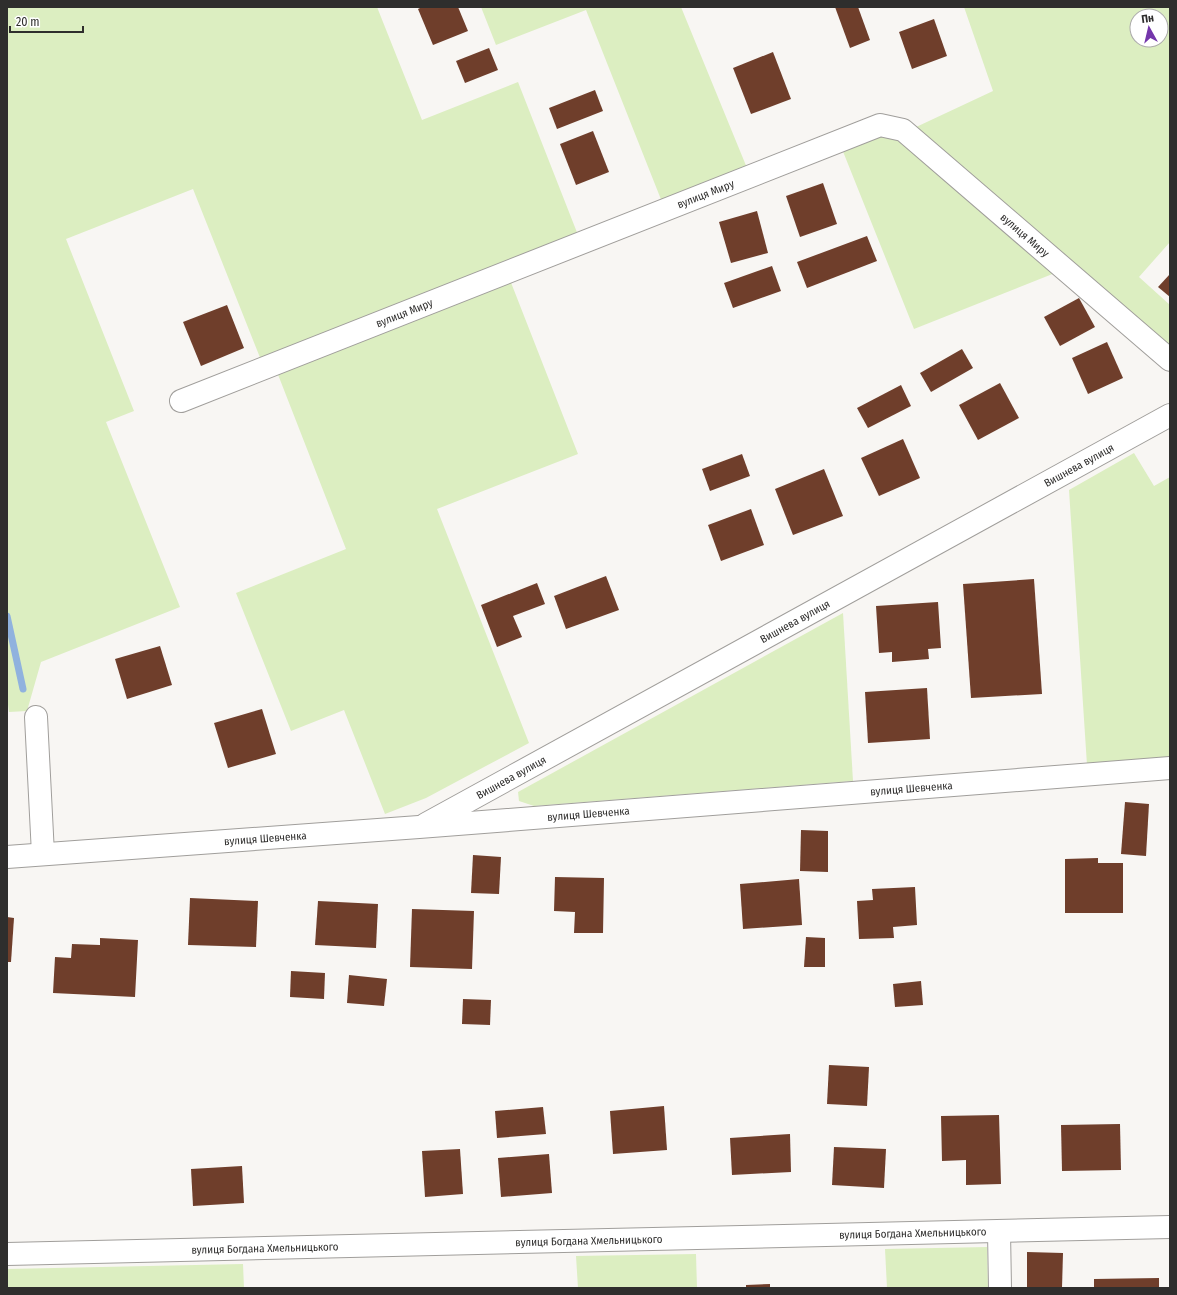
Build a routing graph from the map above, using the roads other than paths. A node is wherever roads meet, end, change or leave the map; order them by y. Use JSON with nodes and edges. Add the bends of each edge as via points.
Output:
{"nodes":[{"id":1,"x":1170,"y":360,"type":"edge"},
{"id":2,"x":181,"y":401,"type":"dead end"},
{"id":3,"x":1170,"y":415,"type":"edge"},
{"id":4,"x":36,"y":717,"type":"dead end"},
{"id":5,"x":1170,"y":768,"type":"edge"},
{"id":6,"x":419,"y":827,"type":"junction"},
{"id":7,"x":43,"y":854,"type":"junction"},
{"id":8,"x":7,"y":857,"type":"edge"},
{"id":9,"x":1170,"y":1227,"type":"edge"},
{"id":10,"x":999,"y":1232,"type":"junction"},
{"id":11,"x":7,"y":1254,"type":"edge"},
{"id":12,"x":1000,"y":1288,"type":"edge"}],
"edges":[{"from":1,"to":2,"type":"street","name":"вулиця Миру","via":[[903,130],[880,125]]},
{"from":3,"to":6,"type":"street","name":"Вишнева вулиця"},
{"from":4,"to":7,"type":"street"},
{"from":5,"to":6,"type":"street","name":"вулиця Шевченка"},
{"from":6,"to":7,"type":"street","name":"вулиця Шевченка"},
{"from":7,"to":8,"type":"street","name":"вулиця Шевченка"},
{"from":9,"to":10,"type":"street","name":"вулиця Богдана Хмельницького"},
{"from":10,"to":11,"type":"street","name":"вулиця Богдана Хмельницького"},
{"from":10,"to":12,"type":"street"}]}
